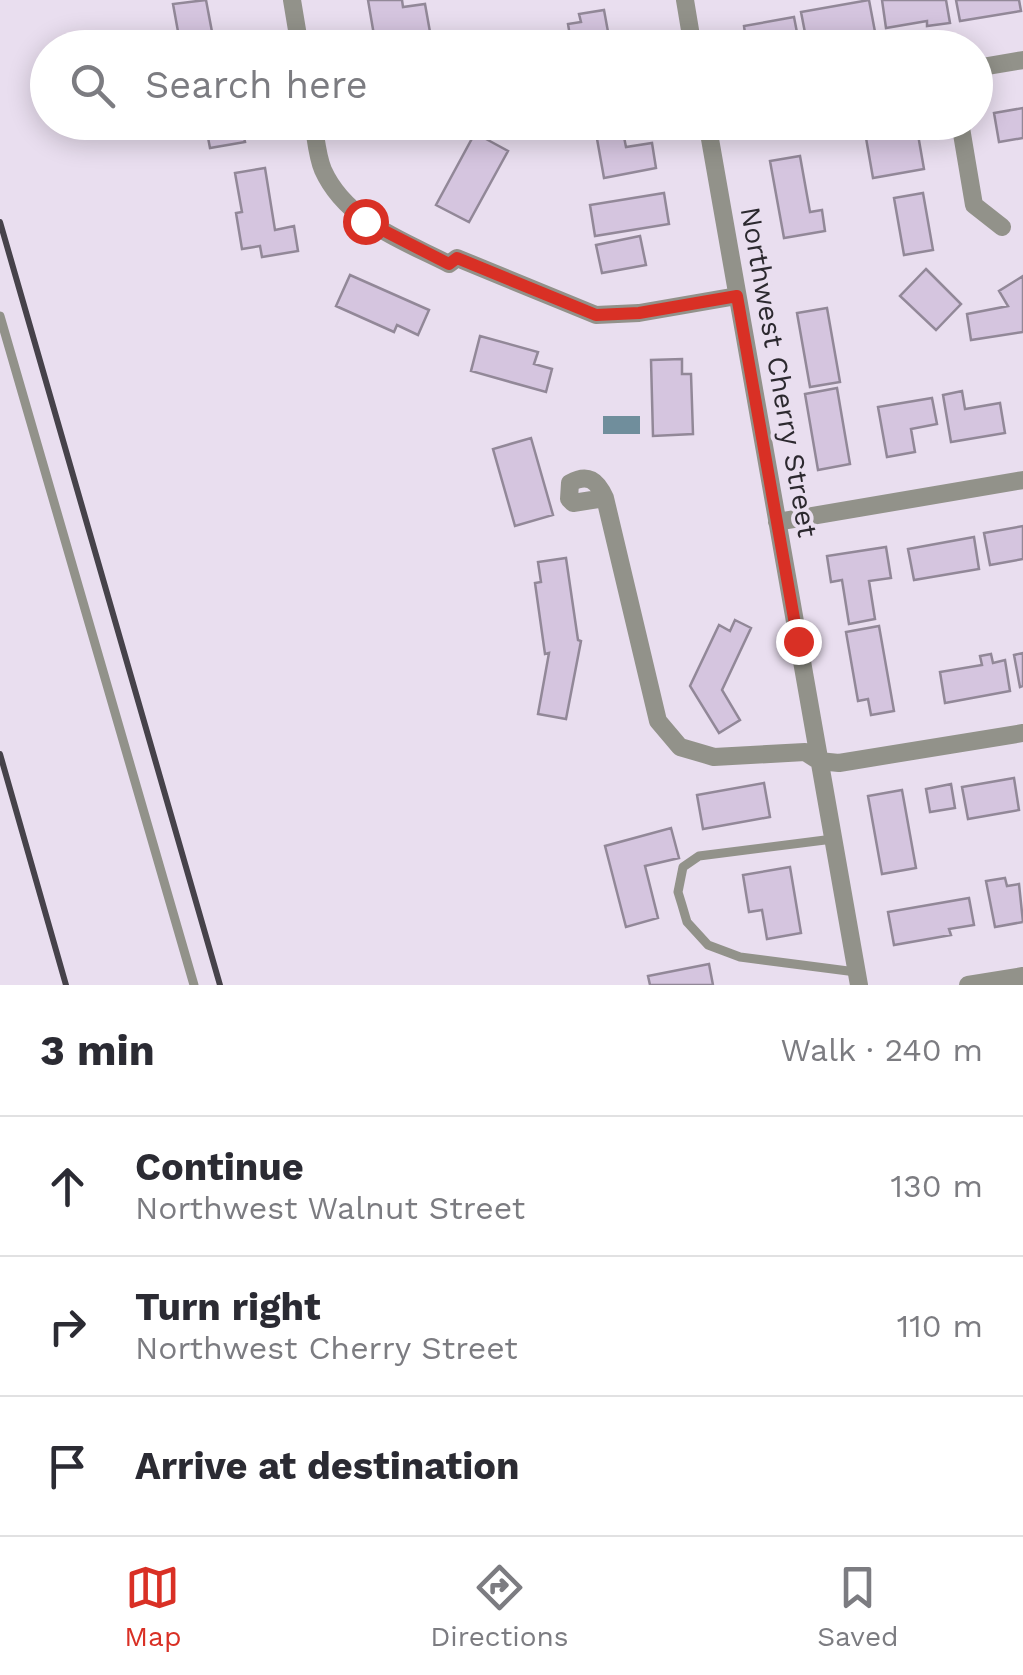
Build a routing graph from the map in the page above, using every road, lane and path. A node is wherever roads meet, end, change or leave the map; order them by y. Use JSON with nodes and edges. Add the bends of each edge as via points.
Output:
{"nodes":[{"id":1,"x":292,"y":0,"type":"edge"},
{"id":2,"x":685,"y":0,"type":"edge"},
{"id":3,"x":297,"y":30,"type":"edge"},
{"id":4,"x":691,"y":30,"type":"edge"},
{"id":5,"x":1023,"y":60,"type":"edge"},
{"id":6,"x":993,"y":65,"type":"edge"},
{"id":7,"x":316,"y":140,"type":"edge"},
{"id":8,"x":710,"y":140,"type":"edge"},
{"id":9,"x":963,"y":140,"type":"edge"},
{"id":10,"x":1002,"y":227,"type":"dead end"},
{"id":11,"x":737,"y":296,"type":"junction"},
{"id":12,"x":0,"y":316,"type":"edge"},
{"id":13,"x":1023,"y":480,"type":"edge"},
{"id":14,"x":605,"y":498,"type":"dead end"},
{"id":15,"x":777,"y":522,"type":"junction"},
{"id":16,"x":1023,"y":733,"type":"edge"},
{"id":17,"x":819,"y":761,"type":"junction"},
{"id":18,"x":833,"y":839,"type":"junction"},
{"id":19,"x":1023,"y":976,"type":"edge"},
{"id":20,"x":858,"y":979,"type":"edge"},
{"id":21,"x":194,"y":985,"type":"edge"},
{"id":22,"x":968,"y":985,"type":"edge"}],
"edges":[{"from":1,"to":3,"type":"street"},
{"from":2,"to":4,"type":"street"},
{"from":5,"to":6,"type":"street"},
{"from":7,"to":11,"type":"street","via":[[336,193],[365,221],[449,264],[457,258],[596,315]]},
{"from":8,"to":11,"type":"street","name":"Northwest Cherry Street"},
{"from":9,"to":10,"type":"street","via":[[974,205]]},
{"from":11,"to":15,"type":"street","name":"Northwest Cherry Street"},
{"from":12,"to":21,"type":"lane"},
{"from":13,"to":15,"type":"street"},
{"from":14,"to":17,"type":"street","via":[[658,721],[680,747],[714,758],[805,752]]},
{"from":15,"to":17,"type":"street","name":"Northwest Cherry Street"},
{"from":16,"to":17,"type":"street"},
{"from":17,"to":18,"type":"street","name":"Northwest Cherry Street"},
{"from":18,"to":20,"type":"street","name":"Northwest Cherry Street"},
{"from":18,"to":20,"type":"lane","via":[[699,856],[684,867],[678,892],[698,938],[722,952]]},
{"from":19,"to":22,"type":"street"}]}
